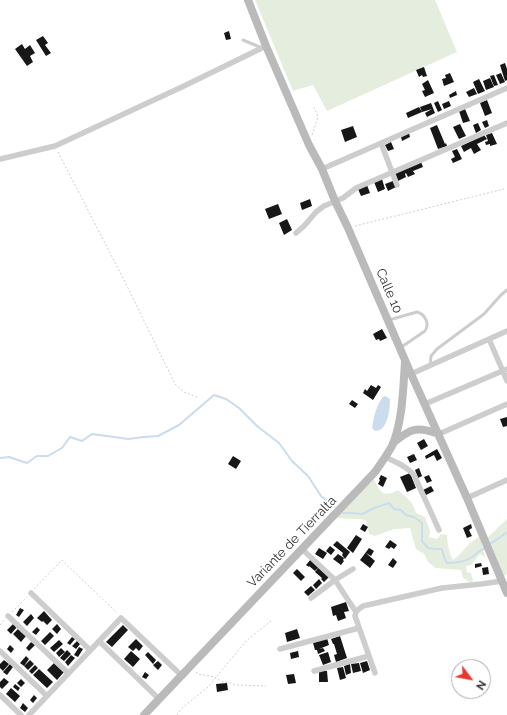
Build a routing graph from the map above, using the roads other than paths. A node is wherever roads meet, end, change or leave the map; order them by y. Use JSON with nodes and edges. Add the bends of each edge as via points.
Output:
{"nodes":[{"id":1,"x":248,"y":0,"type":"edge"},
{"id":2,"x":243,"y":40,"type":"dead end"},
{"id":3,"x":264,"y":47,"type":"junction"},
{"id":4,"x":507,"y":88,"type":"edge"},
{"id":5,"x":507,"y":123,"type":"edge"},
{"id":6,"x":381,"y":143,"type":"junction"},
{"id":7,"x":0,"y":159,"type":"edge"},
{"id":8,"x":322,"y":169,"type":"junction"},
{"id":9,"x":392,"y":173,"type":"junction"},
{"id":10,"x":397,"y":185,"type":"dead end"},
{"id":11,"x":335,"y":201,"type":"junction"},
{"id":12,"x":296,"y":233,"type":"dead end"},
{"id":13,"x":507,"y":290,"type":"edge"},
{"id":14,"x":388,"y":321,"type":"junction"},
{"id":15,"x":507,"y":331,"type":"edge"},
{"id":16,"x":489,"y":339,"type":"junction"},
{"id":17,"x":400,"y":348,"type":"junction"},
{"id":18,"x":405,"y":359,"type":"junction"},
{"id":19,"x":430,"y":366,"type":"junction"},
{"id":20,"x":505,"y":370,"type":"edge"},
{"id":21,"x":411,"y":374,"type":"junction"},
{"id":22,"x":507,"y":381,"type":"edge"},
{"id":23,"x":425,"y":404,"type":"junction"},
{"id":24,"x":507,"y":404,"type":"edge"},
{"id":25,"x":439,"y":434,"type":"junction"},
{"id":26,"x":393,"y":443,"type":"junction"},
{"id":27,"x":385,"y":457,"type":"junction"},
{"id":28,"x":507,"y":480,"type":"edge"},
{"id":29,"x":467,"y":498,"type":"junction"},
{"id":30,"x":438,"y":530,"type":"dead end"},
{"id":31,"x":302,"y":549,"type":"junction"},
{"id":32,"x":353,"y":569,"type":"dead end"},
{"id":33,"x":504,"y":579,"type":"edge"},
{"id":34,"x":335,"y":580,"type":"junction"},
{"id":35,"x":31,"y":593,"type":"dead end"},
{"id":36,"x":507,"y":593,"type":"edge"},
{"id":37,"x":311,"y":598,"type":"dead end"},
{"id":38,"x":356,"y":612,"type":"junction"},
{"id":39,"x":8,"y":616,"type":"dead end"},
{"id":40,"x":359,"y":628,"type":"junction"},
{"id":41,"x":99,"y":641,"type":"junction"},
{"id":42,"x":280,"y":649,"type":"dead end"},
{"id":43,"x":90,"y":650,"type":"junction"},
{"id":44,"x":0,"y":651,"type":"edge"},
{"id":45,"x":369,"y":656,"type":"junction"},
{"id":46,"x":314,"y":671,"type":"dead end"},
{"id":47,"x":68,"y":673,"type":"junction"},
{"id":48,"x":375,"y":673,"type":"dead end"},
{"id":49,"x":181,"y":675,"type":"junction"},
{"id":50,"x":0,"y":695,"type":"edge"},
{"id":51,"x":47,"y":696,"type":"junction"},
{"id":52,"x":159,"y":700,"type":"junction"},
{"id":53,"x":21,"y":715,"type":"edge"},
{"id":54,"x":29,"y":715,"type":"edge"},
{"id":55,"x":144,"y":715,"type":"edge"}],
"edges":[{"from":1,"to":3,"type":"main road","name":"Calle 10"},
{"from":2,"to":3,"type":"lane"},
{"from":3,"to":7,"type":"street","via":[[55,146]]},
{"from":3,"to":8,"type":"main road","name":"Calle 10"},
{"from":4,"to":6,"type":"street"},
{"from":5,"to":9,"type":"street"},
{"from":6,"to":8,"type":"street"},
{"from":6,"to":9,"type":"street"},
{"from":8,"to":11,"type":"main road","name":"Calle 10"},
{"from":9,"to":10,"type":"street"},
{"from":9,"to":11,"type":"street","via":[[356,188]]},
{"from":11,"to":12,"type":"street","via":[[316,212]]},
{"from":11,"to":14,"type":"main road","name":"Calle 10"},
{"from":13,"to":19,"type":"lane","via":[[484,314],[437,349],[431,356]]},
{"from":14,"to":17,"type":"main road","name":"Calle 10"},
{"from":14,"to":17,"type":"lane","via":[[421,312],[428,324],[425,331]]},
{"from":15,"to":16,"type":"street"},
{"from":16,"to":19,"type":"street"},
{"from":16,"to":20,"type":"street"},
{"from":17,"to":18,"type":"main road","name":"Calle 10"},
{"from":18,"to":21,"type":"main road","name":"Calle 10"},
{"from":18,"to":26,"type":"main road","name":"Variante de Tierralta","via":[[400,420]]},
{"from":19,"to":21,"type":"street"},
{"from":20,"to":22,"type":"street"},
{"from":20,"to":23,"type":"street"},
{"from":21,"to":23,"type":"main road","name":"Calle 10"},
{"from":23,"to":25,"type":"main road","name":"Calle 10"},
{"from":24,"to":25,"type":"street"},
{"from":25,"to":26,"type":"main road","via":[[420,429],[412,430]]},
{"from":25,"to":29,"type":"main road","name":"Calle 10"},
{"from":26,"to":27,"type":"main road","name":"Variante de Tierralta"},
{"from":27,"to":30,"type":"street","via":[[410,470],[414,475]]},
{"from":27,"to":31,"type":"main road","name":"Variante de Tierralta","via":[[375,472]]},
{"from":28,"to":29,"type":"street"},
{"from":29,"to":33,"type":"main road","name":"Calle 10"},
{"from":31,"to":34,"type":"street"},
{"from":31,"to":49,"type":"main road","name":"Variante de Tierralta"},
{"from":32,"to":34,"type":"street"},
{"from":33,"to":36,"type":"main road","name":"Calle 10"},
{"from":33,"to":38,"type":"street","via":[[442,588],[363,606]]},
{"from":34,"to":37,"type":"street"},
{"from":34,"to":38,"type":"street"},
{"from":35,"to":43,"type":"street"},
{"from":38,"to":40,"type":"street"},
{"from":39,"to":47,"type":"street"},
{"from":40,"to":42,"type":"street"},
{"from":40,"to":45,"type":"street"},
{"from":41,"to":43,"type":"street"},
{"from":41,"to":49,"type":"street","via":[[121,618]]},
{"from":41,"to":52,"type":"street"},
{"from":43,"to":47,"type":"street"},
{"from":44,"to":51,"type":"street"},
{"from":45,"to":46,"type":"street"},
{"from":45,"to":48,"type":"street"},
{"from":47,"to":51,"type":"street"},
{"from":49,"to":52,"type":"main road","name":"Variante de Tierralta"},
{"from":50,"to":53,"type":"street"},
{"from":51,"to":54,"type":"street"},
{"from":52,"to":55,"type":"main road","name":"Variante de Tierralta"}]}
